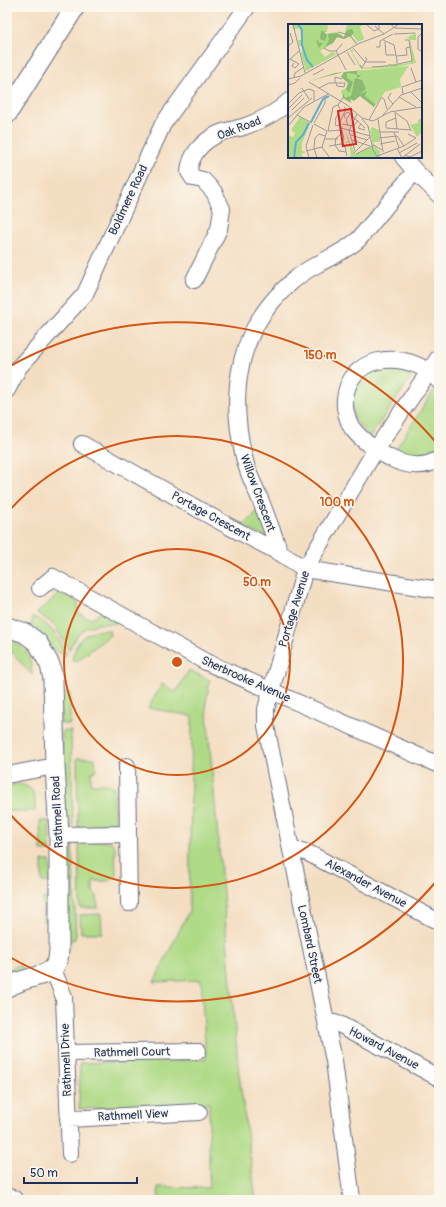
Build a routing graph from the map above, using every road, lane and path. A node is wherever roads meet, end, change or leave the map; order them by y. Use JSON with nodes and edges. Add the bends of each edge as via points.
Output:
{"nodes":[{"id":1,"x":74,"y":7,"type":"edge"},
{"id":2,"x":247,"y":7,"type":"edge"},
{"id":3,"x":288,"y":102,"type":"edge"},
{"id":4,"x":7,"y":114,"type":"edge"},
{"id":5,"x":404,"y":158,"type":"edge"},
{"id":6,"x":414,"y":171,"type":"junction"},
{"id":7,"x":439,"y":195,"type":"edge"},
{"id":8,"x":189,"y":282,"type":"dead end"},
{"id":9,"x":439,"y":357,"type":"edge"},
{"id":10,"x":434,"y":376,"type":"edge"},
{"id":11,"x":7,"y":390,"type":"edge"},
{"id":12,"x":82,"y":444,"type":"dead end"},
{"id":13,"x":376,"y":449,"type":"junction"},
{"id":14,"x":439,"y":459,"type":"edge"},
{"id":15,"x":280,"y":553,"type":"junction"},
{"id":16,"x":305,"y":569,"type":"junction"},
{"id":17,"x":40,"y":588,"type":"dead end"},
{"id":18,"x":439,"y":590,"type":"edge"},
{"id":19,"x":7,"y":627,"type":"edge"},
{"id":20,"x":270,"y":690,"type":"junction"},
{"id":21,"x":439,"y":765,"type":"edge"},
{"id":22,"x":55,"y":766,"type":"junction"},
{"id":23,"x":127,"y":766,"type":"dead end"},
{"id":24,"x":7,"y":775,"type":"edge"},
{"id":25,"x":128,"y":834,"type":"junction"},
{"id":26,"x":59,"y":835,"type":"junction"},
{"id":27,"x":291,"y":851,"type":"junction"},
{"id":28,"x":129,"y":903,"type":"dead end"},
{"id":29,"x":439,"y":922,"type":"edge"},
{"id":30,"x":53,"y":968,"type":"junction"},
{"id":31,"x":7,"y":987,"type":"edge"},
{"id":32,"x":327,"y":1023,"type":"junction"},
{"id":33,"x":198,"y":1051,"type":"dead end"},
{"id":34,"x":66,"y":1054,"type":"junction"},
{"id":35,"x":439,"y":1078,"type":"edge"},
{"id":36,"x":199,"y":1112,"type":"dead end"},
{"id":37,"x":68,"y":1119,"type":"junction"},
{"id":38,"x":70,"y":1154,"type":"dead end"},
{"id":39,"x":7,"y":1198,"type":"edge"},
{"id":40,"x":13,"y":1200,"type":"edge"},
{"id":41,"x":352,"y":1200,"type":"edge"}],
"edges":[{"from":1,"to":4,"type":"street"},
{"from":2,"to":11,"type":"street","name":"Boldmere Road","via":[[163,124],[86,294],[19,367]]},
{"from":3,"to":8,"type":"street","name":"Oak Road","via":[[264,119],[220,133],[194,153],[189,172],[193,178],[203,180],[214,192],[222,209],[219,229]]},
{"from":5,"to":6,"type":"street"},
{"from":6,"to":7,"type":"street"},
{"from":6,"to":15,"type":"street","name":"Willow Crescent","via":[[359,239],[345,251],[305,272],[276,296],[257,323],[244,352],[236,394],[241,442],[248,471]]},
{"from":9,"to":10,"type":"street","name":"Portage Avenue"},
{"from":10,"to":13,"type":"street","name":"Portage Avenue"},
{"from":10,"to":13,"type":"street","via":[[408,362],[390,359],[378,360],[357,372],[346,393],[347,417],[352,428]]},
{"from":12,"to":15,"type":"street","name":"Portage Crescent"},
{"from":13,"to":14,"type":"street","via":[[401,463],[413,466],[426,465]]},
{"from":13,"to":16,"type":"street","name":"Portage Avenue"},
{"from":15,"to":16,"type":"street","name":"Portage Crescent"},
{"from":16,"to":18,"type":"street","name":"Portage Crescent"},
{"from":16,"to":20,"type":"street","name":"Portage Avenue"},
{"from":17,"to":20,"type":"street","name":"Sherbrooke Avenue","via":[[53,577],[206,662]]},
{"from":19,"to":22,"type":"street","name":"Rathmell Road","via":[[25,633],[38,643],[50,665],[53,679]]},
{"from":20,"to":21,"type":"street","name":"Sherbrooke Avenue"},
{"from":20,"to":27,"type":"street","name":"Lombard Street","via":[[266,726]]},
{"from":22,"to":24,"type":"street"},
{"from":22,"to":26,"type":"street","name":"Rathmell Road"},
{"from":23,"to":25,"type":"street"},
{"from":25,"to":26,"type":"street"},
{"from":25,"to":28,"type":"street"},
{"from":26,"to":30,"type":"street","name":"Rathmell Road","via":[[60,950]]},
{"from":27,"to":29,"type":"street","name":"Alexander Avenue","via":[[308,853]]},
{"from":27,"to":32,"type":"street","name":"Lombard Street"},
{"from":30,"to":31,"type":"street","via":[[44,974]]},
{"from":30,"to":34,"type":"street","name":"Rathmell Drive","via":[[64,997]]},
{"from":32,"to":35,"type":"street","name":"Howard Avenue","via":[[341,1025]]},
{"from":32,"to":41,"type":"street","name":"Lombard Street"},
{"from":33,"to":34,"type":"street","name":"Rathmell Court"},
{"from":34,"to":37,"type":"street","name":"Rathmell Drive"},
{"from":36,"to":37,"type":"street","name":"Rathmell View"},
{"from":37,"to":38,"type":"street","name":"Rathmell Drive"},
{"from":39,"to":40,"type":"street"}]}
